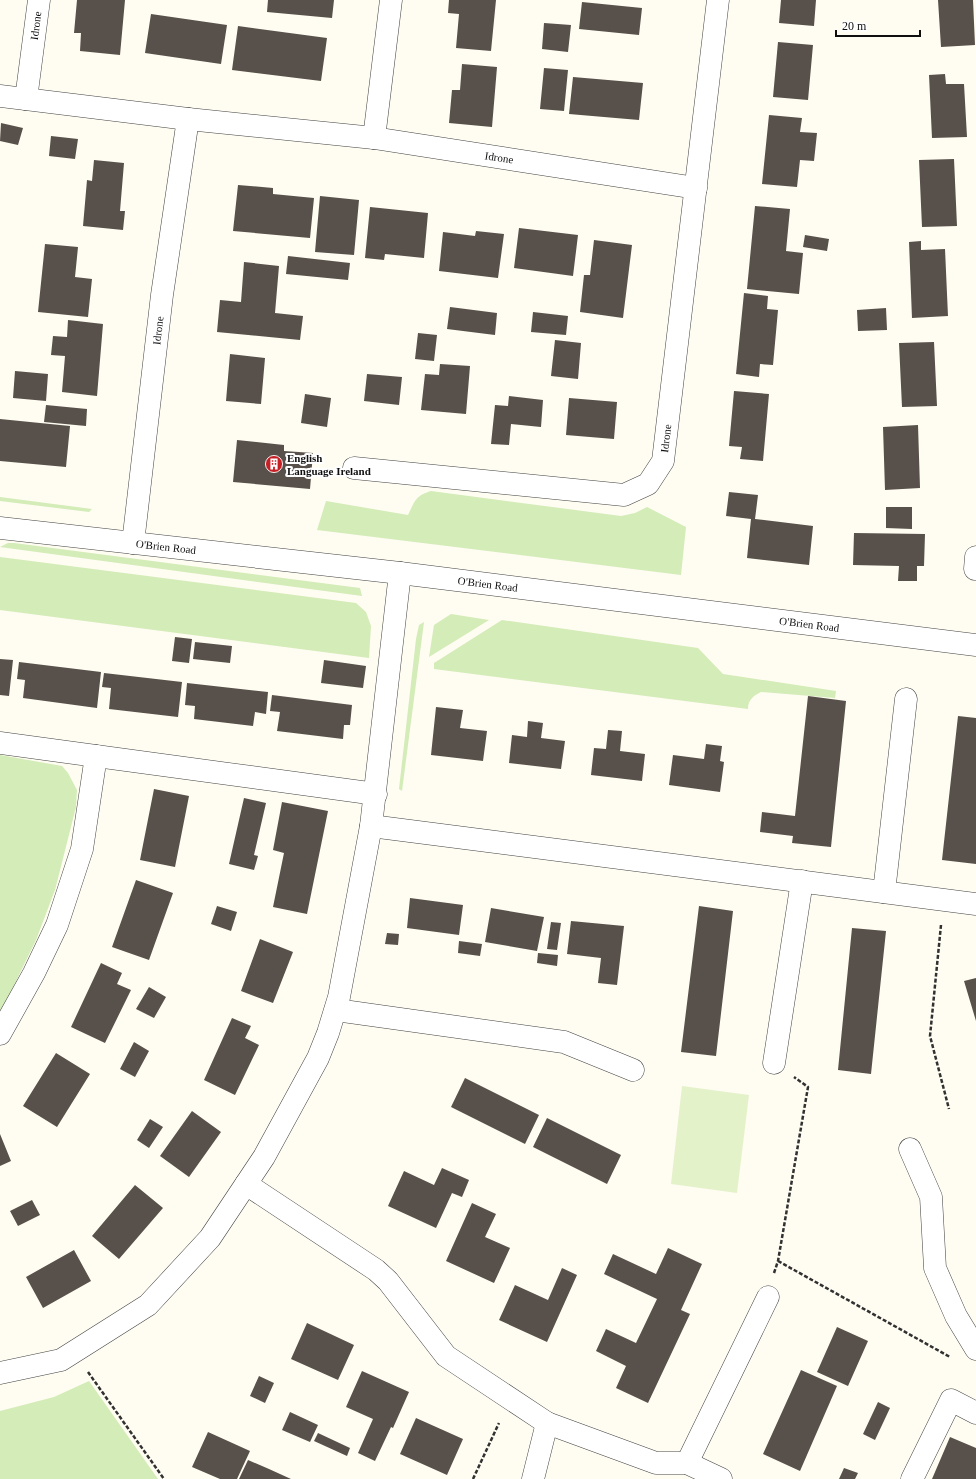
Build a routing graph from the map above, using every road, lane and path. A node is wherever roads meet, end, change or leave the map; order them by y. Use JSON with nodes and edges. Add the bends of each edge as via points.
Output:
{"nodes":[{"id":1,"x":39,"y":0,"type":"edge"},
{"id":2,"x":391,"y":0,"type":"edge"},
{"id":3,"x":718,"y":0,"type":"edge"},
{"id":4,"x":0,"y":96,"type":"edge"},
{"id":5,"x":26,"y":99,"type":"junction"},
{"id":6,"x":188,"y":119,"type":"junction"},
{"id":7,"x":374,"y":138,"type":"junction"},
{"id":8,"x":696,"y":188,"type":"junction"},
{"id":9,"x":354,"y":468,"type":"dead end"},
{"id":10,"x":0,"y":528,"type":"edge"},
{"id":11,"x":133,"y":543,"type":"junction"},
{"id":12,"x":976,"y":556,"type":"edge"},
{"id":13,"x":976,"y":569,"type":"edge"},
{"id":14,"x":400,"y":573,"type":"junction"},
{"id":15,"x":976,"y":645,"type":"edge"},
{"id":16,"x":906,"y":699,"type":"dead end"},
{"id":17,"x":0,"y":743,"type":"edge"},
{"id":18,"x":96,"y":756,"type":"junction"},
{"id":19,"x":376,"y":794,"type":"junction"},
{"id":20,"x":372,"y":826,"type":"junction"},
{"id":21,"x":802,"y":881,"type":"junction"},
{"id":22,"x":884,"y":892,"type":"junction"},
{"id":23,"x":944,"y":900,"type":"junction"},
{"id":24,"x":976,"y":904,"type":"edge"},
{"id":25,"x":336,"y":1010,"type":"junction"},
{"id":26,"x":0,"y":1034,"type":"edge"},
{"id":27,"x":774,"y":1063,"type":"joint"},
{"id":28,"x":633,"y":1070,"type":"dead end"},
{"id":29,"x":950,"y":1109,"type":"dead end"},
{"id":30,"x":910,"y":1150,"type":"dead end"},
{"id":31,"x":246,"y":1184,"type":"junction"},
{"id":32,"x":778,"y":1261,"type":"junction"},
{"id":33,"x":768,"y":1297,"type":"joint"},
{"id":34,"x":976,"y":1349,"type":"edge"},
{"id":35,"x":73,"y":1352,"type":"junction"},
{"id":36,"x":956,"y":1360,"type":"dead end"},
{"id":37,"x":0,"y":1373,"type":"edge"},
{"id":38,"x":510,"y":1399,"type":"junction"},
{"id":39,"x":976,"y":1413,"type":"edge"},
{"id":40,"x":547,"y":1423,"type":"junction"},
{"id":41,"x":687,"y":1463,"type":"junction"},
{"id":42,"x":164,"y":1479,"type":"edge"},
{"id":43,"x":473,"y":1479,"type":"edge"},
{"id":44,"x":533,"y":1479,"type":"edge"},
{"id":45,"x":721,"y":1479,"type":"edge"},
{"id":46,"x":912,"y":1479,"type":"edge"}],
"edges":[{"from":1,"to":5,"type":"street","name":"Idrone"},
{"from":2,"to":7,"type":"street"},
{"from":3,"to":8,"type":"street","name":"Idrone"},
{"from":4,"to":5,"type":"street","name":"Idrone"},
{"from":5,"to":6,"type":"street","name":"Idrone"},
{"from":6,"to":7,"type":"street","name":"Idrone"},
{"from":6,"to":11,"type":"street","name":"Idrone","via":[[162,295]]},
{"from":7,"to":8,"type":"street","name":"Idrone"},
{"from":8,"to":9,"type":"street","name":"Idrone","via":[[663,461],[648,484],[624,495]]},
{"from":10,"to":11,"type":"street","name":"O'Brien Road"},
{"from":11,"to":14,"type":"street","name":"O'Brien Road"},
{"from":12,"to":13,"type":"street"},
{"from":14,"to":15,"type":"street","name":"O'Brien Road"},
{"from":14,"to":19,"type":"street"},
{"from":16,"to":22,"type":"street"},
{"from":17,"to":18,"type":"street"},
{"from":18,"to":19,"type":"street"},
{"from":18,"to":26,"type":"street","via":[[82,849],[57,925]]},
{"from":19,"to":20,"type":"street"},
{"from":20,"to":21,"type":"street"},
{"from":20,"to":25,"type":"street"},
{"from":21,"to":22,"type":"street"},
{"from":21,"to":27,"type":"street"},
{"from":22,"to":23,"type":"street"},
{"from":23,"to":24,"type":"street"},
{"from":23,"to":29,"type":"path","via":[[930,1036]]},
{"from":25,"to":28,"type":"street","via":[[564,1042]]},
{"from":25,"to":31,"type":"street","via":[[318,1058],[264,1157]]},
{"from":27,"to":32,"type":"path","via":[[808,1087]]},
{"from":30,"to":34,"type":"street","via":[[931,1197],[935,1268],[956,1316]]},
{"from":31,"to":35,"type":"street","via":[[210,1238],[148,1305]]},
{"from":31,"to":38,"type":"street","via":[[376,1270],[388,1281],[446,1356]]},
{"from":32,"to":33,"type":"path"},
{"from":32,"to":36,"type":"path"},
{"from":33,"to":41,"type":"street"},
{"from":35,"to":37,"type":"street","via":[[61,1360]]},
{"from":35,"to":42,"type":"path"},
{"from":38,"to":40,"type":"street"},
{"from":38,"to":43,"type":"path"},
{"from":39,"to":46,"type":"street","via":[[951,1400]]},
{"from":40,"to":41,"type":"street","via":[[656,1463]]},
{"from":40,"to":44,"type":"street"},
{"from":41,"to":45,"type":"street"}]}
